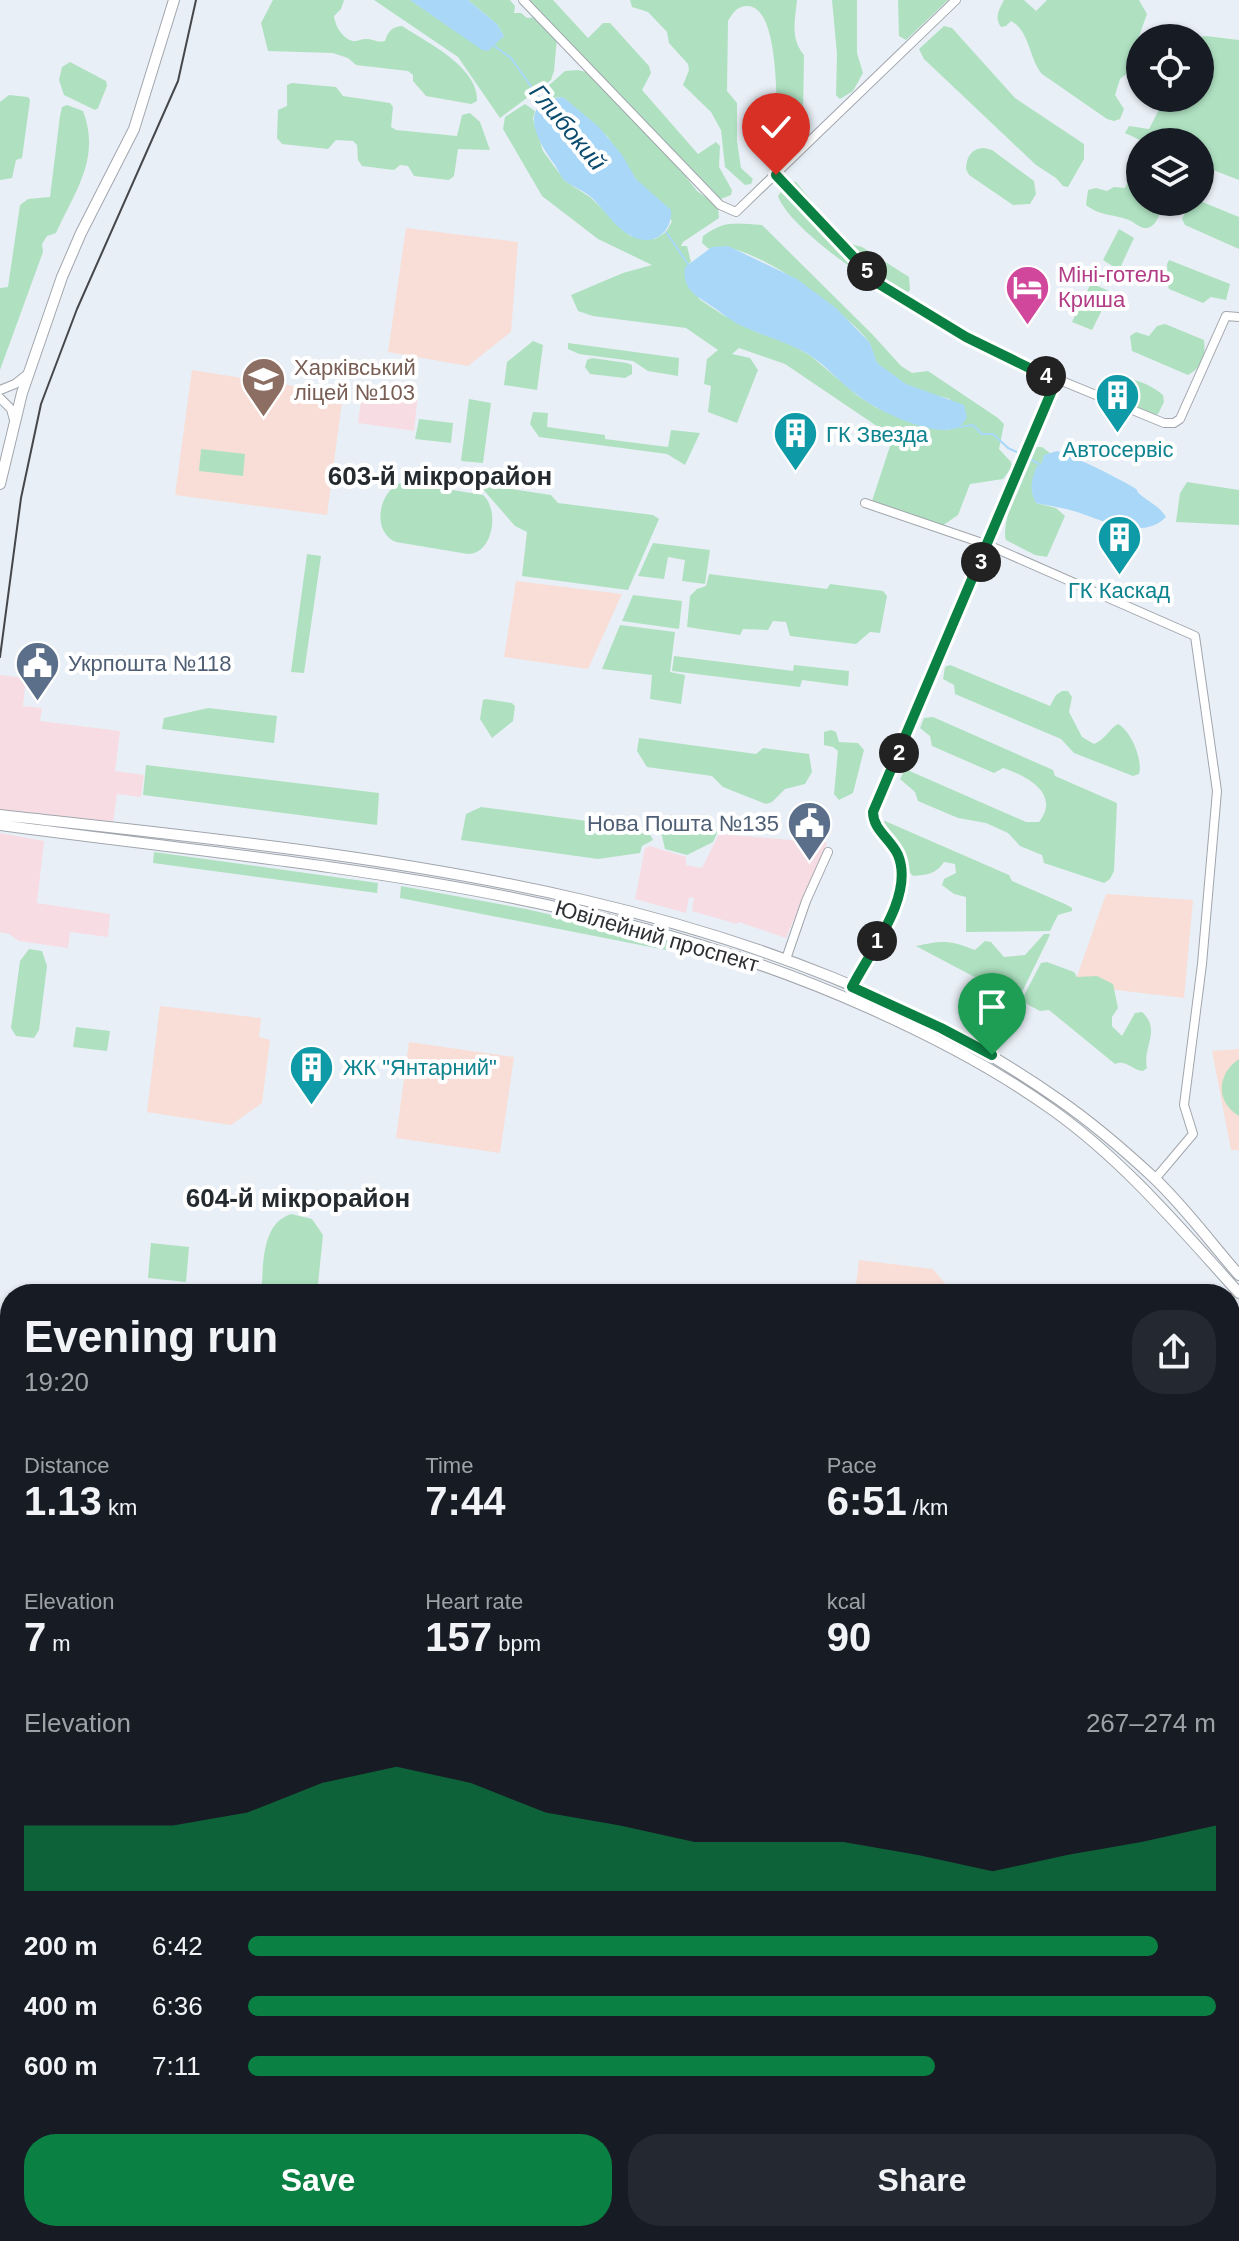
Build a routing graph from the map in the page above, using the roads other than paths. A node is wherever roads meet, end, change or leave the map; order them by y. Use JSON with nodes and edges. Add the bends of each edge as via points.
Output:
{"nodes":[{"id":1,"x":174,"y":0,"type":"edge"},
{"id":2,"x":523,"y":0,"type":"edge"},
{"id":3,"x":956,"y":0,"type":"edge"},
{"id":4,"x":776,"y":175,"type":"junction"},
{"id":5,"x":1239,"y":317,"type":"edge"},
{"id":6,"x":29,"y":372,"type":"junction"},
{"id":7,"x":1056,"y":381,"type":"junction"},
{"id":8,"x":0,"y":390,"type":"edge"},
{"id":9,"x":0,"y":398,"type":"edge"},
{"id":10,"x":14,"y":421,"type":"junction"},
{"id":11,"x":0,"y":484,"type":"edge"},
{"id":12,"x":865,"y":503,"type":"dead end"},
{"id":13,"x":988,"y":545,"type":"junction"},
{"id":14,"x":0,"y":815,"type":"edge"},
{"id":15,"x":0,"y":825,"type":"edge"},
{"id":16,"x":828,"y":852,"type":"dead end"},
{"id":17,"x":348,"y":864,"type":"junction"},
{"id":18,"x":447,"y":878,"type":"junction"},
{"id":19,"x":692,"y":928,"type":"junction"},
{"id":20,"x":689,"y":940,"type":"junction"},
{"id":21,"x":786,"y":959,"type":"junction"},
{"id":22,"x":852,"y":987,"type":"junction"},
{"id":23,"x":1155,"y":1179,"type":"junction"},
{"id":24,"x":1145,"y":1188,"type":"junction"},
{"id":25,"x":1239,"y":1275,"type":"edge"},
{"id":26,"x":1231,"y":1284,"type":"edge"}],
"edges":[{"from":1,"to":6,"type":"main road","via":[[134,129],[81,233]]},
{"from":2,"to":4,"type":"street","via":[[720,205],[736,212]]},
{"from":3,"to":4,"type":"street"},
{"from":4,"to":7,"type":"street","via":[[879,284],[966,337]]},
{"from":5,"to":7,"type":"street","via":[[1226,316],[1174,423]]},
{"from":6,"to":8,"type":"street"},
{"from":6,"to":10,"type":"main road"},
{"from":7,"to":13,"type":"street"},
{"from":9,"to":10,"type":"street"},
{"from":10,"to":11,"type":"main road"},
{"from":12,"to":13,"type":"street"},
{"from":13,"to":22,"type":"street","via":[[873,812],[897,853],[901,890]]},
{"from":13,"to":23,"type":"street","via":[[1195,636],[1217,791],[1184,1105],[1193,1134]]},
{"from":14,"to":17,"type":"main road","name":"Ювілейний проспект"},
{"from":15,"to":17,"type":"main road","name":"Ювілейний проспект"},
{"from":16,"to":21,"type":"street"},
{"from":17,"to":18,"type":"main road","name":"Ювілейний проспект"},
{"from":18,"to":19,"type":"main road","name":"Ювілейний проспект","via":[[580,901]]},
{"from":18,"to":20,"type":"main road","name":"Ювілейний проспект"},
{"from":19,"to":20,"type":"main road"},
{"from":19,"to":21,"type":"main road","name":"Ювілейний проспект"},
{"from":20,"to":24,"type":"main road","name":"Ювілейний проспект","via":[[781,971],[937,1039],[1057,1113]]},
{"from":21,"to":22,"type":"main road","name":"Ювілейний проспект"},
{"from":22,"to":23,"type":"main road","name":"Ювілейний проспект","via":[[992,1055],[1061,1100]]},
{"from":23,"to":24,"type":"main road"},
{"from":23,"to":25,"type":"main road","name":"Ювілейний проспект"},
{"from":24,"to":26,"type":"main road","name":"Ювілейний проспект"}]}
